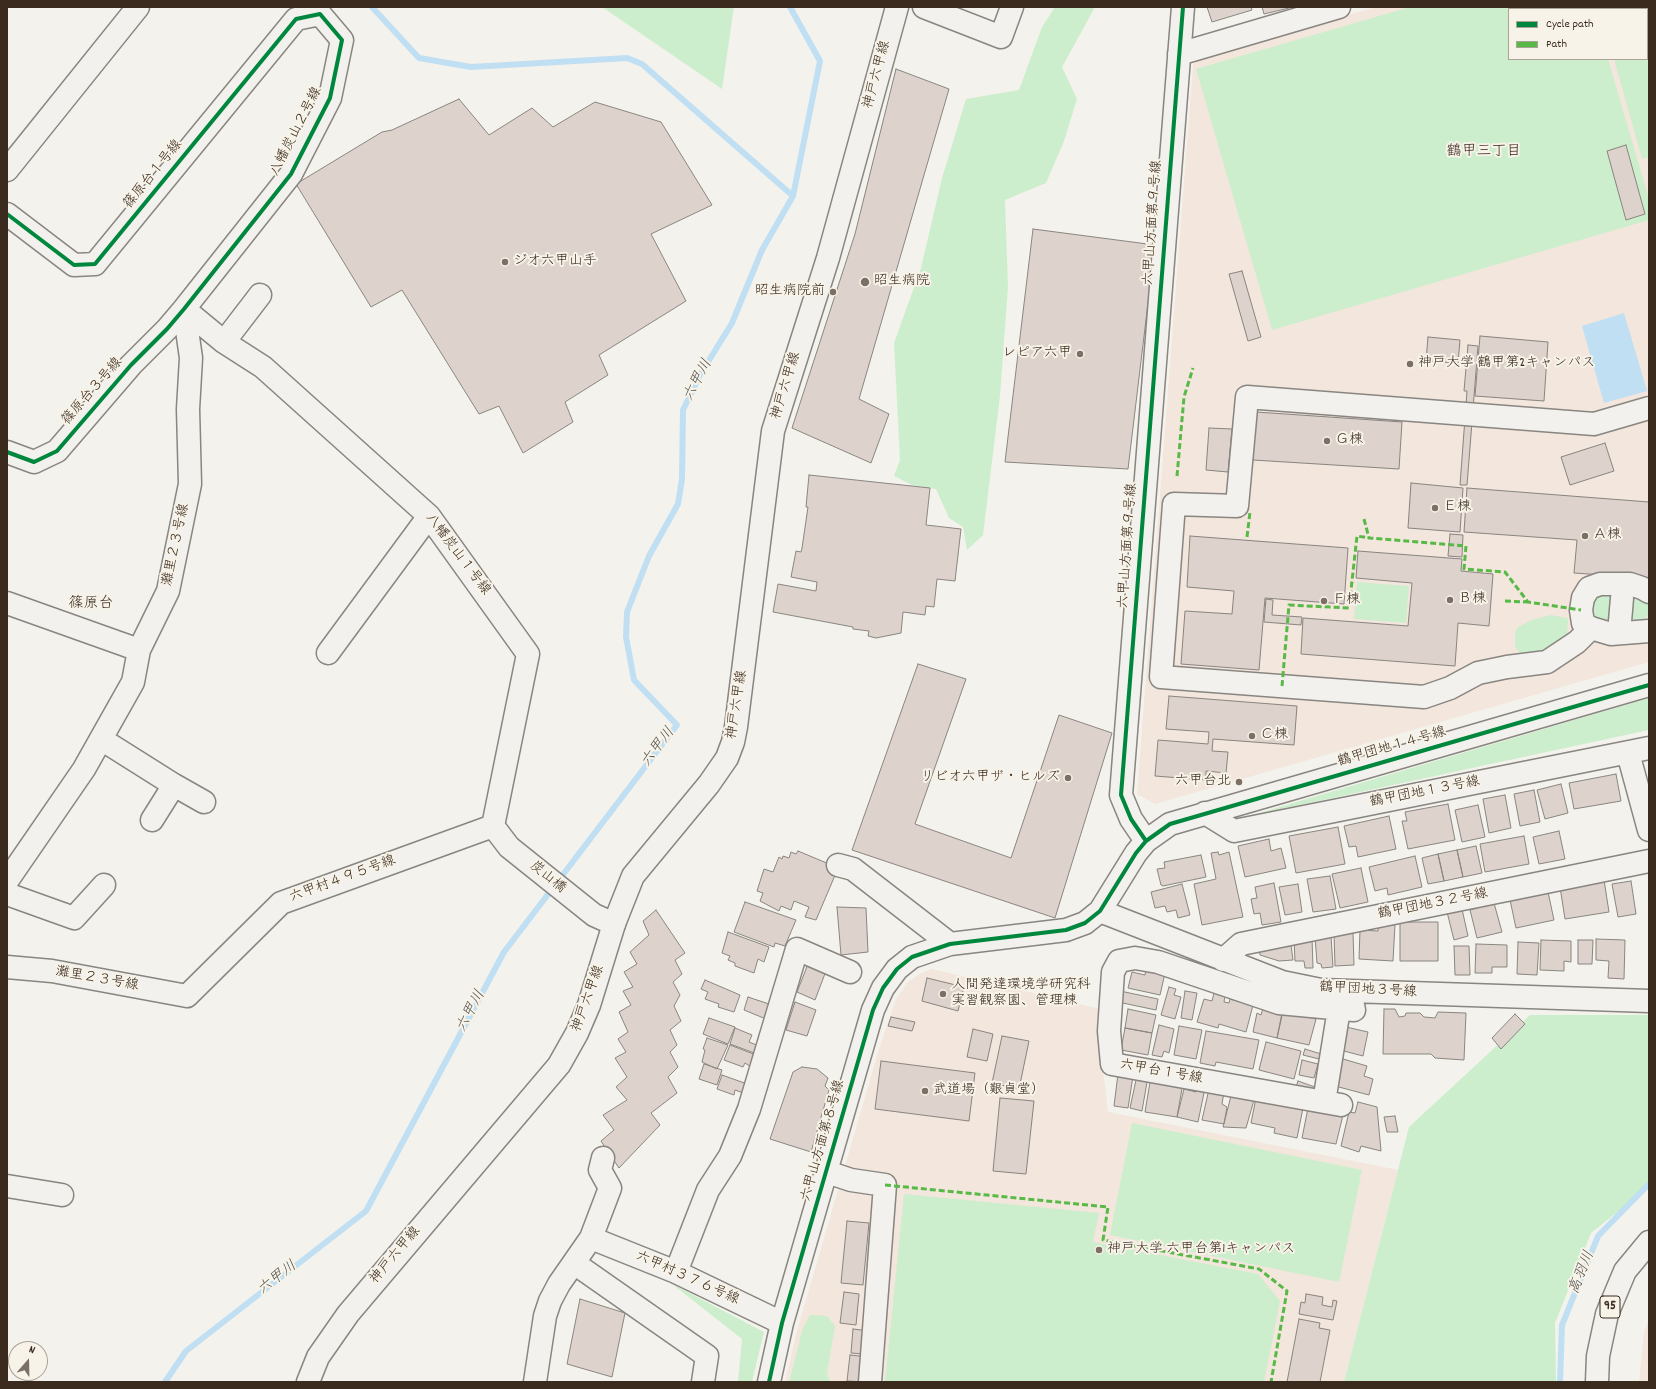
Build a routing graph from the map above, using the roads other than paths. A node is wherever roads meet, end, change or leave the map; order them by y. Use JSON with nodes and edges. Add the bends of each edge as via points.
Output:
{"nodes":[{"id":1,"x":138,"y":7,"type":"edge"},
{"id":2,"x":898,"y":7,"type":"edge"},
{"id":3,"x":924,"y":7,"type":"edge"},
{"id":4,"x":1012,"y":7,"type":"edge"},
{"id":5,"x":1183,"y":7,"type":"edge"},
{"id":6,"x":1339,"y":7,"type":"edge"},
{"id":7,"x":323,"y":11,"type":"edge"},
{"id":8,"x":296,"y":19,"type":"joint"},
{"id":9,"x":1179,"y":54,"type":"junction"},
{"id":10,"x":7,"y":170,"type":"edge"},
{"id":11,"x":7,"y":214,"type":"edge"},
{"id":12,"x":260,"y":295,"type":"dead end"},
{"id":13,"x":184,"y":309,"type":"junction"},
{"id":14,"x":224,"y":342,"type":"junction"},
{"id":15,"x":1649,"y":408,"type":"edge"},
{"id":16,"x":7,"y":452,"type":"edge"},
{"id":17,"x":429,"y":516,"type":"junction"},
{"id":18,"x":1649,"y":592,"type":"edge"},
{"id":19,"x":1622,"y":598,"type":"dead end"},
{"id":20,"x":7,"y":603,"type":"edge"},
{"id":21,"x":1591,"y":628,"type":"junction"},
{"id":22,"x":1649,"y":631,"type":"edge"},
{"id":23,"x":1620,"y":633,"type":"junction"},
{"id":24,"x":138,"y":650,"type":"junction"},
{"id":25,"x":328,"y":653,"type":"dead end"},
{"id":26,"x":1649,"y":685,"type":"edge"},
{"id":27,"x":101,"y":739,"type":"junction"},
{"id":28,"x":1649,"y":748,"type":"edge"},
{"id":29,"x":1628,"y":753,"type":"junction"},
{"id":30,"x":174,"y":785,"type":"junction"},
{"id":31,"x":204,"y":802,"type":"dead end"},
{"id":32,"x":1205,"y":813,"type":"junction"},
{"id":33,"x":152,"y":820,"type":"dead end"},
{"id":34,"x":493,"y":826,"type":"junction"},
{"id":35,"x":1649,"y":830,"type":"edge"},
{"id":36,"x":1146,"y":841,"type":"junction"},
{"id":37,"x":1649,"y":861,"type":"edge"},
{"id":38,"x":838,"y":865,"type":"dead end"},
{"id":39,"x":7,"y":881,"type":"edge"},
{"id":40,"x":104,"y":885,"type":"dead end"},
{"id":41,"x":7,"y":894,"type":"edge"},
{"id":42,"x":1100,"y":911,"type":"junction"},
{"id":43,"x":614,"y":924,"type":"junction"},
{"id":44,"x":950,"y":944,"type":"junction"},
{"id":45,"x":1223,"y":960,"type":"junction"},
{"id":46,"x":7,"y":967,"type":"edge"},
{"id":47,"x":850,"y":972,"type":"dead end"},
{"id":48,"x":187,"y":996,"type":"joint"},
{"id":49,"x":1344,"y":1000,"type":"junction"},
{"id":50,"x":1649,"y":1001,"type":"edge"},
{"id":51,"x":603,"y":1158,"type":"dead end"},
{"id":52,"x":827,"y":1172,"type":"junction"},
{"id":53,"x":7,"y":1186,"type":"edge"},
{"id":54,"x":62,"y":1195,"type":"dead end"},
{"id":55,"x":591,"y":1238,"type":"junction"},
{"id":56,"x":1649,"y":1242,"type":"edge"},
{"id":57,"x":574,"y":1263,"type":"junction"},
{"id":58,"x":676,"y":1272,"type":"junction"},
{"id":59,"x":782,"y":1323,"type":"junction"},
{"id":60,"x":308,"y":1382,"type":"edge"},
{"id":61,"x":535,"y":1382,"type":"edge"},
{"id":62,"x":703,"y":1382,"type":"edge"},
{"id":63,"x":769,"y":1382,"type":"edge"},
{"id":64,"x":870,"y":1382,"type":"edge"},
{"id":65,"x":1597,"y":1382,"type":"edge"}],
"edges":[{"from":1,"to":10,"type":"street"},
{"from":2,"to":43,"type":"street","name":"神戸六甲線","via":[[828,258],[773,431],[733,742],[727,758],[709,784],[633,876]]},
{"from":3,"to":4,"type":"street","via":[[1001,37]]},
{"from":5,"to":9,"type":"street","name":"六甲山方面第９号線"},
{"from":6,"to":9,"type":"street"},
{"from":7,"to":8,"type":"street","name":"八幡炭山２号線"},
{"from":7,"to":13,"type":"street","name":"八幡炭山２号線","via":[[342,40],[330,98],[291,174]]},
{"from":8,"to":11,"type":"street","name":"篠原台１号線","via":[[95,264],[74,265]]},
{"from":9,"to":36,"type":"street","name":"六甲山方面第９号線","via":[[1121,795],[1131,819]]},
{"from":12,"to":14,"type":"street"},
{"from":13,"to":14,"type":"street","name":"八幡炭山１号線"},
{"from":13,"to":16,"type":"street","name":"篠原台３号線","via":[[131,365],[57,451],[34,462]]},
{"from":13,"to":24,"type":"street","name":"灘里２３号線","via":[[191,358],[188,409],[190,484],[168,591]]},
{"from":14,"to":17,"type":"street","name":"八幡炭山１号線","via":[[263,368]]},
{"from":15,"to":21,"type":"street","via":[[1594,424],[1247,397],[1237,506],[1174,504],[1161,677],[1424,697],[1450,688],[1478,673],[1547,662],[1577,642]]},
{"from":17,"to":25,"type":"street"},
{"from":17,"to":34,"type":"street","name":"八幡炭山１号線","via":[[528,654]]},
{"from":18,"to":21,"type":"street","via":[[1630,584],[1600,584],[1589,588],[1583,598],[1581,610],[1584,623]]},
{"from":19,"to":23,"type":"street"},
{"from":20,"to":24,"type":"street"},
{"from":21,"to":23,"type":"street","via":[[1611,634]]},
{"from":22,"to":23,"type":"street"},
{"from":24,"to":27,"type":"street","name":"灘里２３号線","via":[[133,682]]},
{"from":26,"to":32,"type":"street","name":"鶴甲団地１４号線"},
{"from":27,"to":30,"type":"street"},
{"from":27,"to":39,"type":"street","name":"灘里２３号線","via":[[84,769]]},
{"from":28,"to":29,"type":"street","name":"鶴甲団地１３号線"},
{"from":29,"to":32,"type":"street","name":"鶴甲団地１３号線","via":[[1234,831]]},
{"from":29,"to":35,"type":"street"},
{"from":30,"to":31,"type":"street"},
{"from":30,"to":33,"type":"street"},
{"from":32,"to":36,"type":"street","name":"鶴甲団地１４号線","via":[[1170,824]]},
{"from":34,"to":43,"type":"street","name":"炭山橋","via":[[509,847],[577,903],[594,915]]},
{"from":34,"to":48,"type":"street","name":"六甲村４９５号線","via":[[281,903]]},
{"from":36,"to":42,"type":"street"},
{"from":37,"to":45,"type":"street","name":"鶴甲団地３２号線","via":[[1241,944]]},
{"from":38,"to":44,"type":"street","via":[[853,869]]},
{"from":40,"to":41,"type":"street","via":[[74,918]]},
{"from":42,"to":44,"type":"street","via":[[1086,923],[1066,930]]},
{"from":42,"to":45,"type":"street","name":"鶴甲団地３号線"},
{"from":43,"to":60,"type":"street","name":"神戸六甲線","via":[[589,1005],[559,1065],[348,1314],[318,1357]]},
{"from":44,"to":52,"type":"street","name":"六甲山方面第８号線","via":[[912,957],[898,969],[883,988],[873,1010]]},
{"from":45,"to":49,"type":"street","name":"鶴甲団地３号線","via":[[1282,982],[1321,990]]},
{"from":46,"to":48,"type":"street","name":"灘里２３号線","via":[[52,972]]},
{"from":47,"to":58,"type":"street","via":[[797,950],[749,1109],[730,1156],[708,1190]]},
{"from":49,"to":49,"type":"street","name":"六甲台１号線","via":[[1332,1103],[1112,1064],[1109,1031],[1113,972],[1119,961],[1135,958],[1158,962],[1278,1003]]},
{"from":49,"to":50,"type":"street","name":"鶴甲団地３号線"},
{"from":51,"to":55,"type":"street","via":[[600,1170],[610,1188]]},
{"from":52,"to":59,"type":"street","name":"六甲山方面第８号線"},
{"from":52,"to":64,"type":"street","via":[[851,1180],[885,1185]]},
{"from":53,"to":54,"type":"street"},
{"from":55,"to":57,"type":"street"},
{"from":55,"to":58,"type":"street","name":"六甲村３７６号線"},
{"from":56,"to":65,"type":"street","number":"95","via":[[1625,1271],[1607,1314],[1598,1356]]},
{"from":57,"to":61,"type":"street","via":[[559,1284],[545,1316]]},
{"from":57,"to":62,"type":"street","via":[[706,1356]]},
{"from":58,"to":59,"type":"street","name":"六甲村３７６号線"},
{"from":59,"to":63,"type":"street","name":"六甲山方面第８号線"}]}
